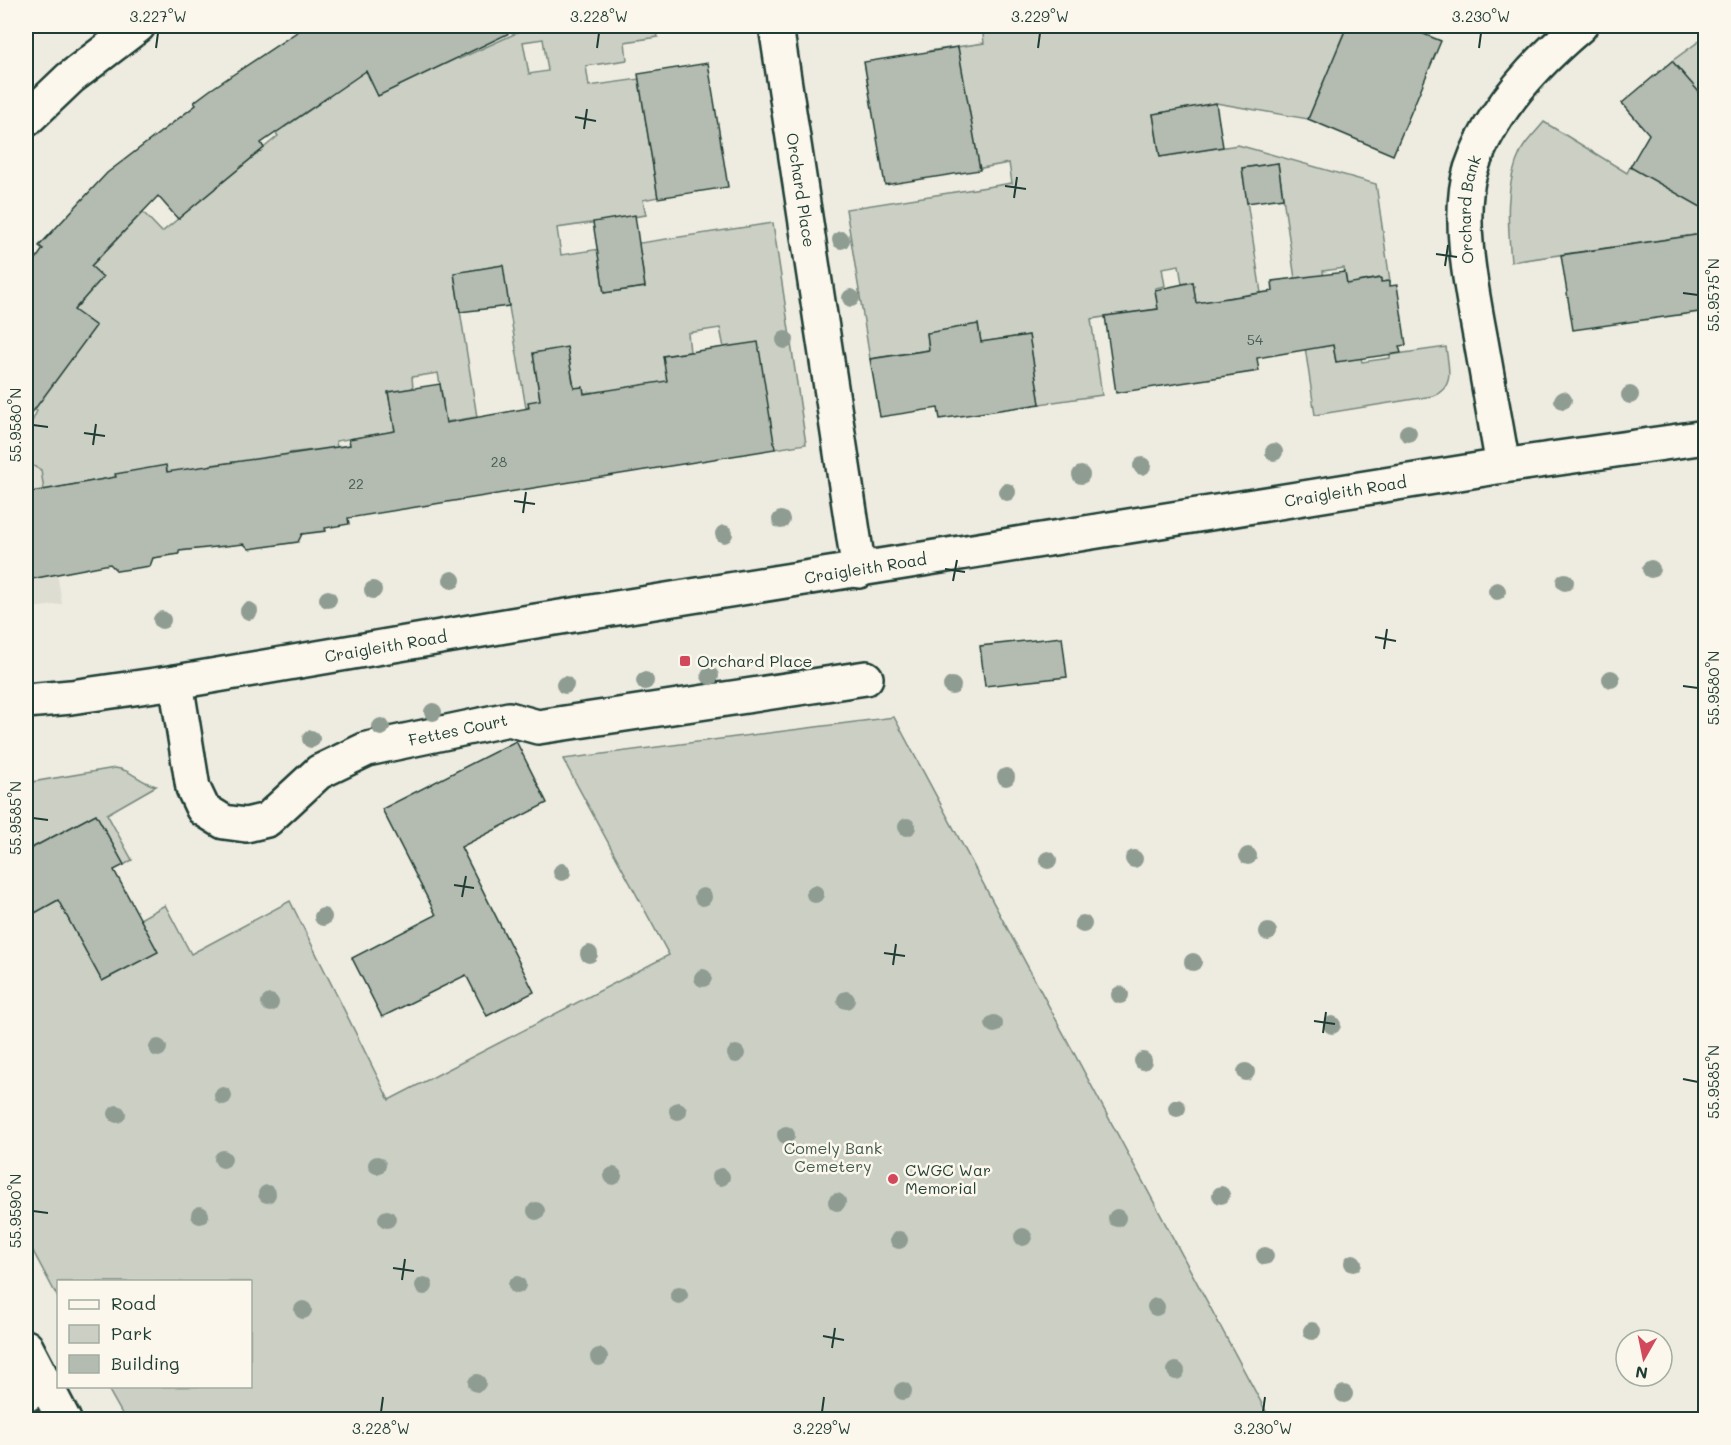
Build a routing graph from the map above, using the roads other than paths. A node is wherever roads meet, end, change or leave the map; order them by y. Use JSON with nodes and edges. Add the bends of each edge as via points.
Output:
{"nodes":[{"id":1,"x":138,"y":26,"type":"edge"},
{"id":2,"x":776,"y":26,"type":"edge"},
{"id":3,"x":1580,"y":26,"type":"edge"},
{"id":4,"x":26,"y":120,"type":"edge"},
{"id":5,"x":1706,"y":437,"type":"edge"},
{"id":6,"x":1503,"y":466,"type":"junction"},
{"id":7,"x":859,"y":571,"type":"junction"},
{"id":8,"x":866,"y":678,"type":"dead end"},
{"id":9,"x":176,"y":682,"type":"junction"},
{"id":10,"x":26,"y":701,"type":"edge"},
{"id":11,"x":26,"y":1347,"type":"edge"},
{"id":12,"x":35,"y":1389,"type":"edge"},
{"id":13,"x":64,"y":1419,"type":"edge"}],
"edges":[{"from":1,"to":4,"type":"street","via":[[70,78]]},
{"from":2,"to":7,"type":"street","name":"Orchard Place"},
{"from":3,"to":6,"type":"street","name":"Orchard Bank","via":[[1537,64],[1517,89],[1480,147],[1470,171],[1466,198],[1470,277]]},
{"from":5,"to":6,"type":"street","name":"Craigleith Road"},
{"from":6,"to":7,"type":"street","name":"Craigleith Road"},
{"from":7,"to":9,"type":"street","name":"Craigleith Road"},
{"from":8,"to":9,"type":"street","name":"Fettes Court","via":[[538,727],[509,719],[367,749],[319,772],[267,820],[246,825],[224,822],[203,809],[193,788]]},
{"from":9,"to":10,"type":"street","name":"Craigleith Road"},
{"from":11,"to":12,"type":"street"},
{"from":12,"to":13,"type":"street"}]}
